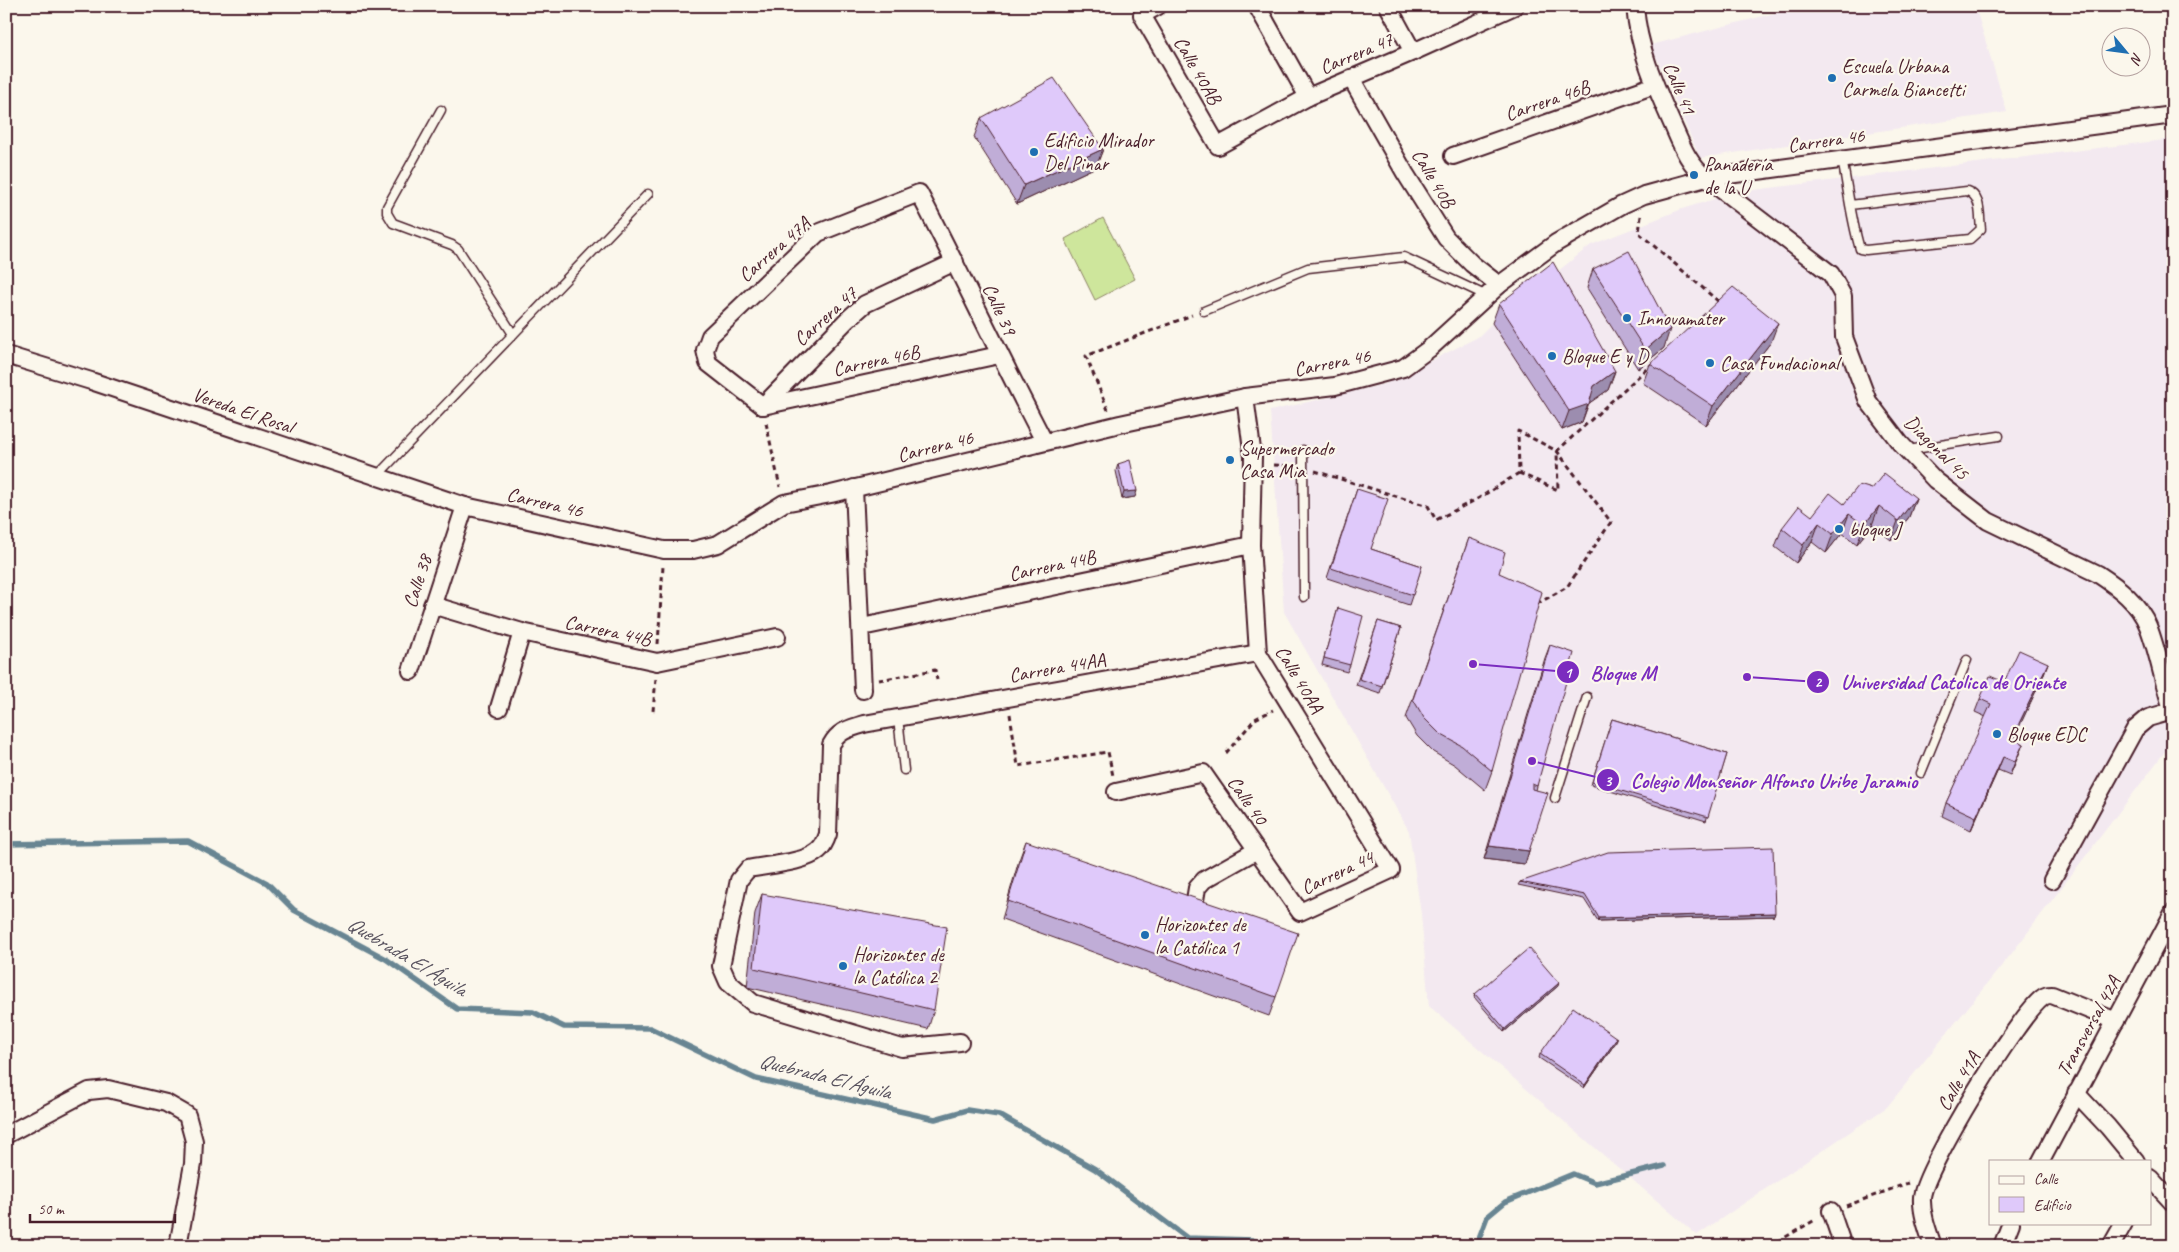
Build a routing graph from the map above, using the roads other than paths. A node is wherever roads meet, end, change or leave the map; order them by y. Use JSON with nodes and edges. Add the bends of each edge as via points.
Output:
{"nodes":[{"id":1,"x":1158,"y":6,"type":"edge"},
{"id":2,"x":1257,"y":6,"type":"edge"},
{"id":3,"x":1388,"y":6,"type":"edge"},
{"id":4,"x":1635,"y":6,"type":"edge"},
{"id":5,"x":1511,"y":7,"type":"edge"},
{"id":6,"x":1413,"y":52,"type":"junction"},
{"id":7,"x":1351,"y":78,"type":"junction"},
{"id":8,"x":1655,"y":85,"type":"junction"},
{"id":9,"x":1308,"y":96,"type":"junction"},
{"id":10,"x":441,"y":110,"type":"dead end"},
{"id":11,"x":2173,"y":115,"type":"edge"},
{"id":12,"x":1218,"y":146,"type":"joint"},
{"id":13,"x":1453,"y":156,"type":"dead end"},
{"id":14,"x":1842,"y":160,"type":"junction"},
{"id":15,"x":1706,"y":178,"type":"junction"},
{"id":16,"x":919,"y":193,"type":"joint"},
{"id":17,"x":648,"y":194,"type":"dead end"},
{"id":18,"x":1850,"y":205,"type":"junction"},
{"id":19,"x":955,"y":262,"type":"junction"},
{"id":20,"x":1493,"y":291,"type":"junction"},
{"id":21,"x":1204,"y":311,"type":"road end"},
{"id":22,"x":513,"y":334,"type":"junction"},
{"id":23,"x":6,"y":355,"type":"edge"},
{"id":24,"x":999,"y":355,"type":"junction"},
{"id":25,"x":1245,"y":397,"type":"junction"},
{"id":26,"x":763,"y":406,"type":"junction"},
{"id":27,"x":1999,"y":436,"type":"dead end"},
{"id":28,"x":1044,"y":441,"type":"junction"},
{"id":29,"x":1303,"y":450,"type":"dead end"},
{"id":30,"x":1906,"y":450,"type":"junction"},
{"id":31,"x":376,"y":477,"type":"junction"},
{"id":32,"x":854,"y":488,"type":"junction"},
{"id":33,"x":465,"y":506,"type":"junction"},
{"id":34,"x":1251,"y":545,"type":"junction"},
{"id":35,"x":1304,"y":597,"type":"dead end"},
{"id":36,"x":432,"y":605,"type":"junction"},
{"id":37,"x":862,"y":628,"type":"junction"},
{"id":38,"x":522,"y":632,"type":"junction"},
{"id":39,"x":777,"y":637,"type":"dead end"},
{"id":40,"x":1258,"y":653,"type":"junction"},
{"id":41,"x":1967,"y":660,"type":"dead end"},
{"id":42,"x":411,"y":670,"type":"dead end"},
{"id":43,"x":864,"y":686,"type":"road end"},
{"id":44,"x":1588,"y":697,"type":"dead end"},
{"id":45,"x":499,"y":708,"type":"dead end"},
{"id":46,"x":2172,"y":712,"type":"edge"},
{"id":47,"x":898,"y":718,"type":"junction"},
{"id":48,"x":904,"y":770,"type":"dead end"},
{"id":49,"x":1921,"y":773,"type":"dead end"},
{"id":50,"x":1116,"y":792,"type":"road end"},
{"id":51,"x":1555,"y":798,"type":"dead end"},
{"id":52,"x":1257,"y":850,"type":"junction"},
{"id":53,"x":1391,"y":870,"type":"joint"},
{"id":54,"x":2052,"y":880,"type":"dead end"},
{"id":55,"x":1195,"y":900,"type":"edge"},
{"id":56,"x":1300,"y":912,"type":"joint"},
{"id":57,"x":2173,"y":912,"type":"edge"},
{"id":58,"x":2116,"y":1021,"type":"junction"},
{"id":59,"x":960,"y":1042,"type":"dead end"},
{"id":60,"x":2076,"y":1093,"type":"junction"},
{"id":61,"x":6,"y":1135,"type":"edge"},
{"id":62,"x":2042,"y":1160,"type":"edge"},
{"id":63,"x":2135,"y":1160,"type":"edge"},
{"id":64,"x":2152,"y":1180,"type":"edge"},
{"id":65,"x":2173,"y":1203,"type":"edge"},
{"id":66,"x":1831,"y":1212,"type":"dead end"},
{"id":67,"x":2011,"y":1224,"type":"edge"},
{"id":68,"x":2123,"y":1224,"type":"edge"},
{"id":69,"x":178,"y":1246,"type":"edge"},
{"id":70,"x":1842,"y":1246,"type":"edge"},
{"id":71,"x":1933,"y":1246,"type":"edge"},
{"id":72,"x":2002,"y":1246,"type":"edge"},
{"id":73,"x":2110,"y":1246,"type":"edge"}],
"edges":[{"from":1,"to":12,"type":"street","name":"Calle 40AB","via":[[1142,15]]},
{"from":2,"to":9,"type":"street"},
{"from":3,"to":6,"type":"street"},
{"from":4,"to":8,"type":"street","name":"Calle 41","via":[[1643,52]]},
{"from":5,"to":6,"type":"street","name":"Carrera 47"},
{"from":6,"to":7,"type":"street","name":"Carrera 47"},
{"from":7,"to":9,"type":"street","name":"Carrera 47"},
{"from":7,"to":20,"type":"street","name":"Calle 40B","via":[[1446,238]]},
{"from":8,"to":13,"type":"street","name":"Carrera 46B"},
{"from":8,"to":15,"type":"street","name":"Calle 41","via":[[1687,156]]},
{"from":9,"to":12,"type":"street","name":"Carrera 47"},
{"from":10,"to":22,"type":"lane","via":[[386,214],[393,223],[458,249]]},
{"from":11,"to":14,"type":"street","name":"Carrera 46"},
{"from":14,"to":15,"type":"street","name":"Carrera 46"},
{"from":14,"to":18,"type":"lane"},
{"from":15,"to":20,"type":"street","name":"Carrera 46","via":[[1622,205],[1556,243]]},
{"from":15,"to":30,"type":"street","name":"Diagonal 45","via":[[1831,274],[1843,296],[1844,337],[1868,401]]},
{"from":16,"to":19,"type":"street","name":"Calle 39"},
{"from":16,"to":26,"type":"street","name":"Carrera 47A","via":[[818,234],[710,336],[705,350],[708,363]]},
{"from":17,"to":22,"type":"lane"},
{"from":18,"to":18,"type":"lane","via":[[1860,249],[1970,239],[1981,229],[1978,199],[1967,191]]},
{"from":19,"to":24,"type":"street","name":"Calle 39"},
{"from":19,"to":26,"type":"street","name":"Carrera 47","via":[[865,304]]},
{"from":20,"to":21,"type":"lane","via":[[1404,257],[1308,268]]},
{"from":20,"to":25,"type":"street","name":"Carrera 46","via":[[1429,350],[1403,368],[1335,386]]},
{"from":22,"to":31,"type":"lane"},
{"from":23,"to":31,"type":"street","name":"Vereda El Rosal"},
{"from":24,"to":26,"type":"street","name":"Carrera 46B"},
{"from":24,"to":28,"type":"street","name":"Calle 39"},
{"from":25,"to":28,"type":"street","name":"Carrera 46"},
{"from":25,"to":34,"type":"street","name":"Calle 40AA","via":[[1254,457]]},
{"from":27,"to":30,"type":"lane"},
{"from":28,"to":32,"type":"street","name":"Carrera 46"},
{"from":29,"to":35,"type":"lane"},
{"from":30,"to":46,"type":"street","name":"Diagonal 45","via":[[1935,480],[1988,521],[2098,574],[2130,598],[2148,625]]},
{"from":31,"to":33,"type":"street","name":"Vereda El Rosal"},
{"from":32,"to":33,"type":"street","name":"Carrera 46","via":[[784,503],[718,544],[693,550],[664,550]]},
{"from":32,"to":37,"type":"street"},
{"from":33,"to":36,"type":"street","name":"Calle 38"},
{"from":34,"to":37,"type":"street","name":"Carrera 44B"},
{"from":34,"to":40,"type":"street","name":"Calle 40AA"},
{"from":36,"to":38,"type":"street","name":"Carrera 44B"},
{"from":36,"to":42,"type":"street","name":"Calle 38"},
{"from":37,"to":43,"type":"street"},
{"from":38,"to":39,"type":"street","name":"Carrera 44B","via":[[657,662]]},
{"from":38,"to":45,"type":"street"},
{"from":40,"to":47,"type":"street","name":"Carrera 44AA"},
{"from":40,"to":53,"type":"street","name":"Calle 40AA"},
{"from":41,"to":49,"type":"lane"},
{"from":44,"to":51,"type":"lane"},
{"from":46,"to":54,"type":"street","via":[[2148,718],[2135,728]]},
{"from":47,"to":48,"type":"lane"},
{"from":47,"to":59,"type":"street","name":"Carrera 44AA","via":[[864,724],[841,731],[836,736],[831,745],[828,834],[821,847],[806,858],[748,869],[739,880],[721,966],[728,982],[753,1003],[902,1048]]},
{"from":50,"to":52,"type":"street","name":"Calle 40","via":[[1203,773]]},
{"from":52,"to":55,"type":"street","name":"Calle 40","via":[[1204,880],[1197,888]]},
{"from":52,"to":56,"type":"street","name":"Calle 40"},
{"from":53,"to":56,"type":"street","name":"Carrera 44"},
{"from":57,"to":58,"type":"street","name":"Transversal 42A"},
{"from":58,"to":60,"type":"street","name":"Transversal 42A"},
{"from":58,"to":71,"type":"street","name":"Calle 41A","via":[[2052,995],[2036,1002],[2008,1040],[1928,1175],[1922,1197]]},
{"from":60,"to":62,"type":"street","name":"Transversal 42A"},
{"from":60,"to":63,"type":"street"},
{"from":61,"to":69,"type":"street","via":[[89,1091],[108,1089],[166,1103],[187,1116],[194,1141],[193,1164]]},
{"from":64,"to":65,"type":"street"},
{"from":66,"to":70,"type":"street"},
{"from":67,"to":72,"type":"street"},
{"from":68,"to":73,"type":"street"}]}
